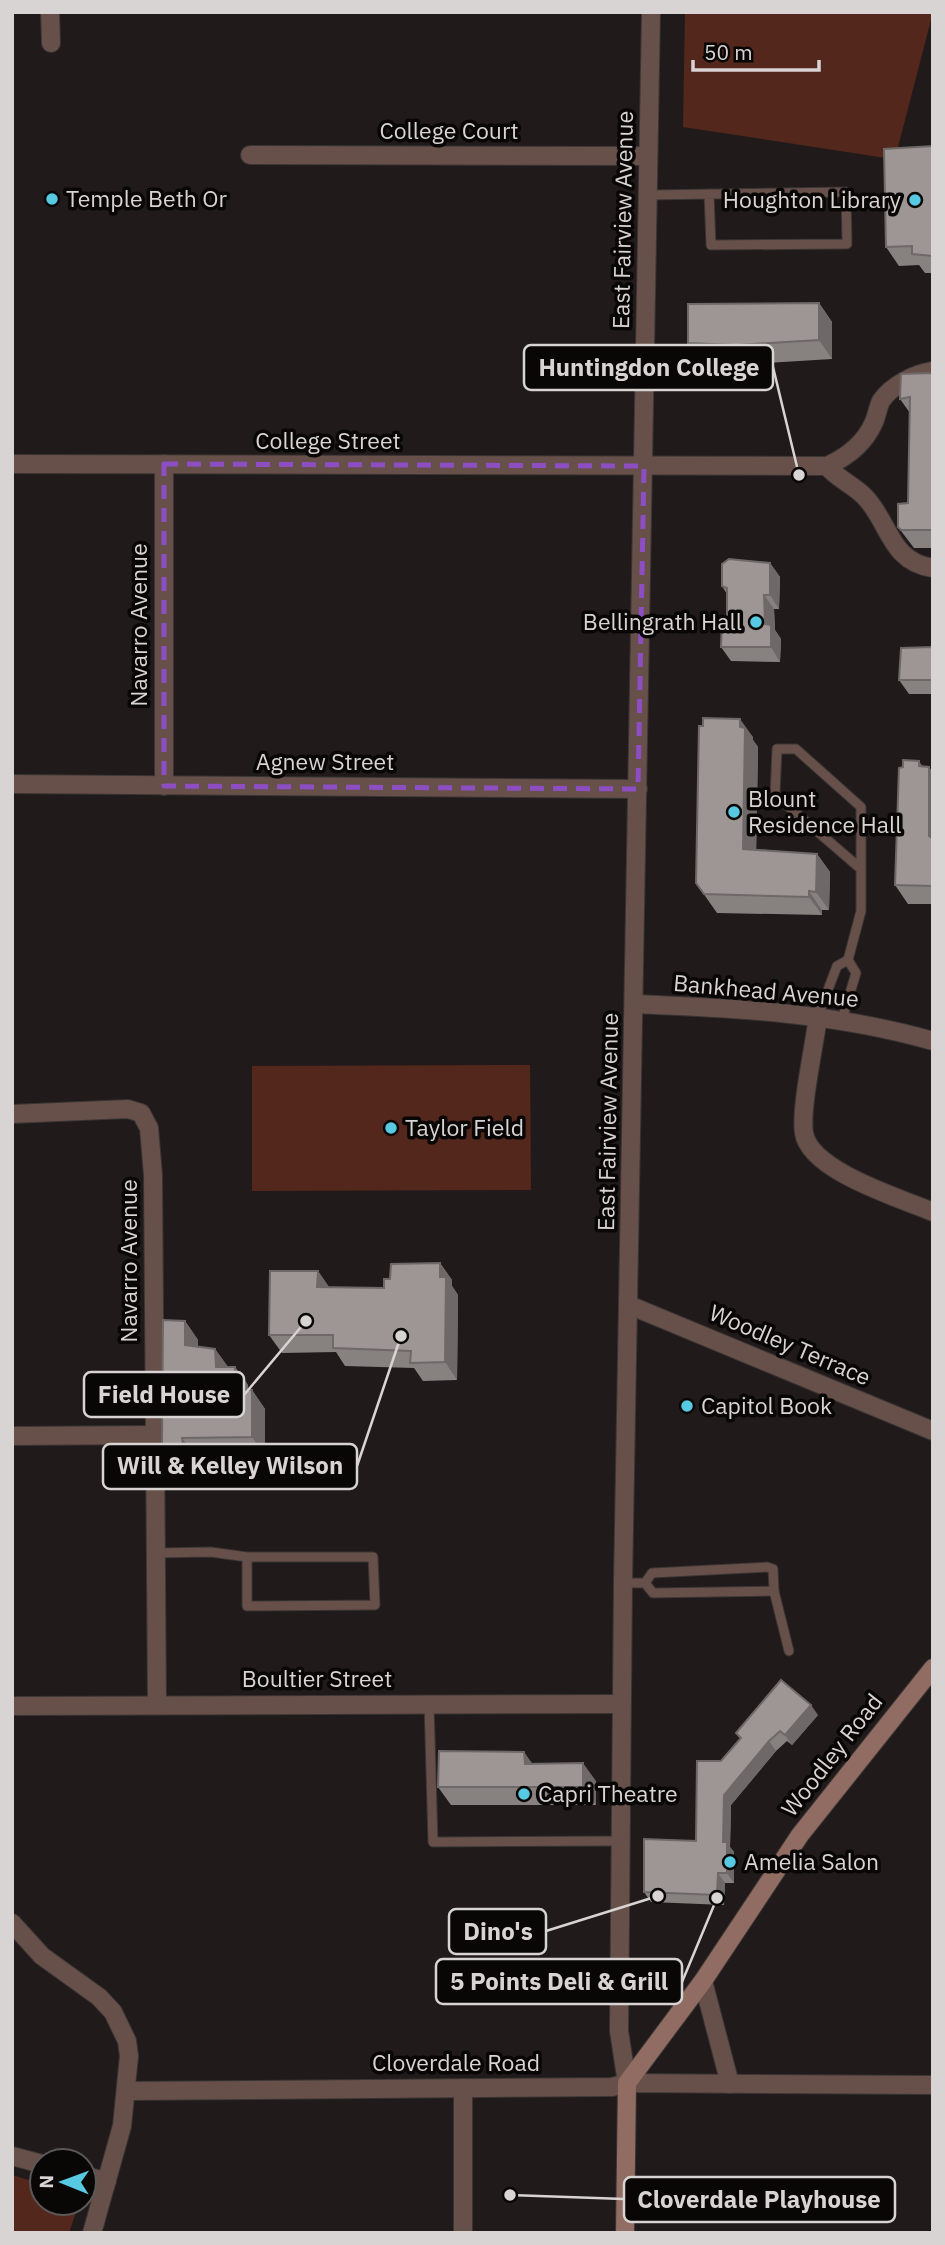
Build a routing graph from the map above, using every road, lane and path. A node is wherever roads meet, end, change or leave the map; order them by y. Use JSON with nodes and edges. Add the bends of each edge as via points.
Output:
{"nodes":[{"id":1,"x":50,"y":12,"type":"edge"},
{"id":2,"x":651,"y":12,"type":"edge"},
{"id":3,"x":51,"y":43,"type":"dead end"},
{"id":4,"x":250,"y":155,"type":"dead end"},
{"id":5,"x":648,"y":156,"type":"junction"},
{"id":6,"x":709,"y":194,"type":"junction"},
{"id":7,"x":648,"y":195,"type":"junction"},
{"id":8,"x":933,"y":371,"type":"edge"},
{"id":9,"x":12,"y":464,"type":"edge"},
{"id":10,"x":163,"y":464,"type":"junction"},
{"id":11,"x":827,"y":466,"type":"junction"},
{"id":12,"x":644,"y":467,"type":"junction"},
{"id":13,"x":933,"y":568,"type":"edge"},
{"id":14,"x":12,"y":785,"type":"edge"},
{"id":15,"x":164,"y":786,"type":"junction"},
{"id":16,"x":638,"y":789,"type":"junction"},
{"id":17,"x":861,"y":869,"type":"junction"},
{"id":18,"x":848,"y":960,"type":"junction"},
{"id":19,"x":634,"y":1004,"type":"junction"},
{"id":20,"x":818,"y":1016,"type":"junction"},
{"id":21,"x":842,"y":1020,"type":"junction"},
{"id":22,"x":933,"y":1041,"type":"edge"},
{"id":23,"x":12,"y":1114,"type":"edge"},
{"id":24,"x":933,"y":1212,"type":"edge"},
{"id":25,"x":629,"y":1305,"type":"junction"},
{"id":26,"x":933,"y":1431,"type":"edge"},
{"id":27,"x":154,"y":1435,"type":"junction"},
{"id":28,"x":12,"y":1436,"type":"edge"},
{"id":29,"x":153,"y":1553,"type":"junction"},
{"id":30,"x":247,"y":1558,"type":"junction"},
{"id":31,"x":623,"y":1583,"type":"junction"},
{"id":32,"x":645,"y":1583,"type":"junction"},
{"id":33,"x":774,"y":1591,"type":"junction"},
{"id":34,"x":789,"y":1651,"type":"dead end"},
{"id":35,"x":933,"y":1668,"type":"edge"},
{"id":36,"x":429,"y":1703,"type":"junction"},
{"id":37,"x":621,"y":1704,"type":"junction"},
{"id":38,"x":157,"y":1705,"type":"junction"},
{"id":39,"x":12,"y":1706,"type":"edge"},
{"id":40,"x":620,"y":1841,"type":"junction"},
{"id":41,"x":12,"y":1923,"type":"edge"},
{"id":42,"x":703,"y":1981,"type":"junction"},
{"id":43,"x":626,"y":2083,"type":"junction"},
{"id":44,"x":730,"y":2084,"type":"junction"},
{"id":45,"x":933,"y":2085,"type":"edge"},
{"id":46,"x":463,"y":2088,"type":"junction"},
{"id":47,"x":126,"y":2091,"type":"junction"},
{"id":48,"x":98,"y":2179,"type":"edge"},
{"id":49,"x":107,"y":2181,"type":"junction"},
{"id":50,"x":92,"y":2233,"type":"edge"},
{"id":51,"x":463,"y":2233,"type":"edge"},
{"id":52,"x":625,"y":2233,"type":"edge"}],
"edges":[{"from":1,"to":3,"type":"street"},
{"from":2,"to":5,"type":"street","name":"East Fairview Avenue"},
{"from":4,"to":5,"type":"street","name":"College Court"},
{"from":5,"to":7,"type":"street","name":"East Fairview Avenue"},
{"from":6,"to":6,"type":"lane","via":[[846,192],[846,244],[711,245]]},
{"from":6,"to":7,"type":"lane"},
{"from":7,"to":12,"type":"street","name":"East Fairview Avenue"},
{"from":8,"to":11,"type":"street","via":[[894,388],[880,402],[873,425],[859,445]]},
{"from":9,"to":10,"type":"street","name":"College Street"},
{"from":10,"to":12,"type":"street","name":"College Street"},
{"from":10,"to":15,"type":"street","name":"Navarro Avenue"},
{"from":11,"to":12,"type":"street","name":"College Street"},
{"from":11,"to":13,"type":"street","via":[[874,507],[897,550]]},
{"from":12,"to":16,"type":"street","name":"East Fairview Avenue"},
{"from":14,"to":15,"type":"street","name":"Agnew Street"},
{"from":15,"to":16,"type":"street","name":"Agnew Street"},
{"from":16,"to":19,"type":"street","name":"East Fairview Avenue"},
{"from":17,"to":17,"type":"lane","via":[[861,807],[796,749],[777,749],[775,795]]},
{"from":17,"to":18,"type":"lane","via":[[861,911]]},
{"from":18,"to":20,"type":"lane","via":[[837,966]]},
{"from":18,"to":21,"type":"lane","via":[[856,973]]},
{"from":19,"to":20,"type":"street","name":"Bankhead Avenue"},
{"from":19,"to":25,"type":"street","name":"East Fairview Avenue"},
{"from":20,"to":21,"type":"street","name":"Bankhead Avenue"},
{"from":20,"to":24,"type":"street","via":[[804,1125],[808,1147],[840,1172]]},
{"from":21,"to":22,"type":"street","name":"Bankhead Avenue"},
{"from":23,"to":27,"type":"street","name":"Navarro Avenue","via":[[128,1109],[141,1113],[149,1128]]},
{"from":25,"to":26,"type":"street","name":"Woodley Terrace"},
{"from":25,"to":31,"type":"street","name":"East Fairview Avenue"},
{"from":27,"to":28,"type":"street"},
{"from":27,"to":29,"type":"street","name":"Navarro Avenue"},
{"from":29,"to":30,"type":"lane","via":[[211,1552]]},
{"from":29,"to":38,"type":"street","name":"Navarro Avenue"},
{"from":30,"to":30,"type":"lane","via":[[373,1557],[375,1605],[247,1606]]},
{"from":31,"to":32,"type":"lane"},
{"from":31,"to":37,"type":"street","name":"East Fairview Avenue"},
{"from":32,"to":33,"type":"lane","via":[[653,1593]]},
{"from":32,"to":33,"type":"lane","via":[[652,1573],[767,1566],[773,1569]]},
{"from":33,"to":34,"type":"lane"},
{"from":35,"to":42,"type":"main road","name":"Woodley Road","via":[[800,1835]]},
{"from":36,"to":37,"type":"street","name":"Boultier Street"},
{"from":36,"to":38,"type":"street","name":"Boultier Street"},
{"from":36,"to":40,"type":"lane","via":[[433,1842]]},
{"from":37,"to":40,"type":"street","name":"East Fairview Avenue"},
{"from":38,"to":39,"type":"street","name":"Boultier Street"},
{"from":40,"to":43,"type":"street","name":"East Fairview Avenue","via":[[619,2031]]},
{"from":41,"to":47,"type":"street","via":[[42,1956],[93,1991],[113,2012],[127,2041]]},
{"from":42,"to":43,"type":"main road","name":"Woodley Road"},
{"from":42,"to":44,"type":"street"},
{"from":43,"to":44,"type":"street","name":"Cloverdale Road"},
{"from":43,"to":46,"type":"street","name":"Cloverdale Road","via":[[612,2087]]},
{"from":43,"to":52,"type":"main road","name":"East Fairview Avenue"},
{"from":44,"to":45,"type":"street","name":"Cloverdale Road"},
{"from":46,"to":47,"type":"street","name":"Cloverdale Road"},
{"from":46,"to":51,"type":"street"},
{"from":47,"to":49,"type":"street"},
{"from":48,"to":49,"type":"street"},
{"from":49,"to":50,"type":"street"}]}
